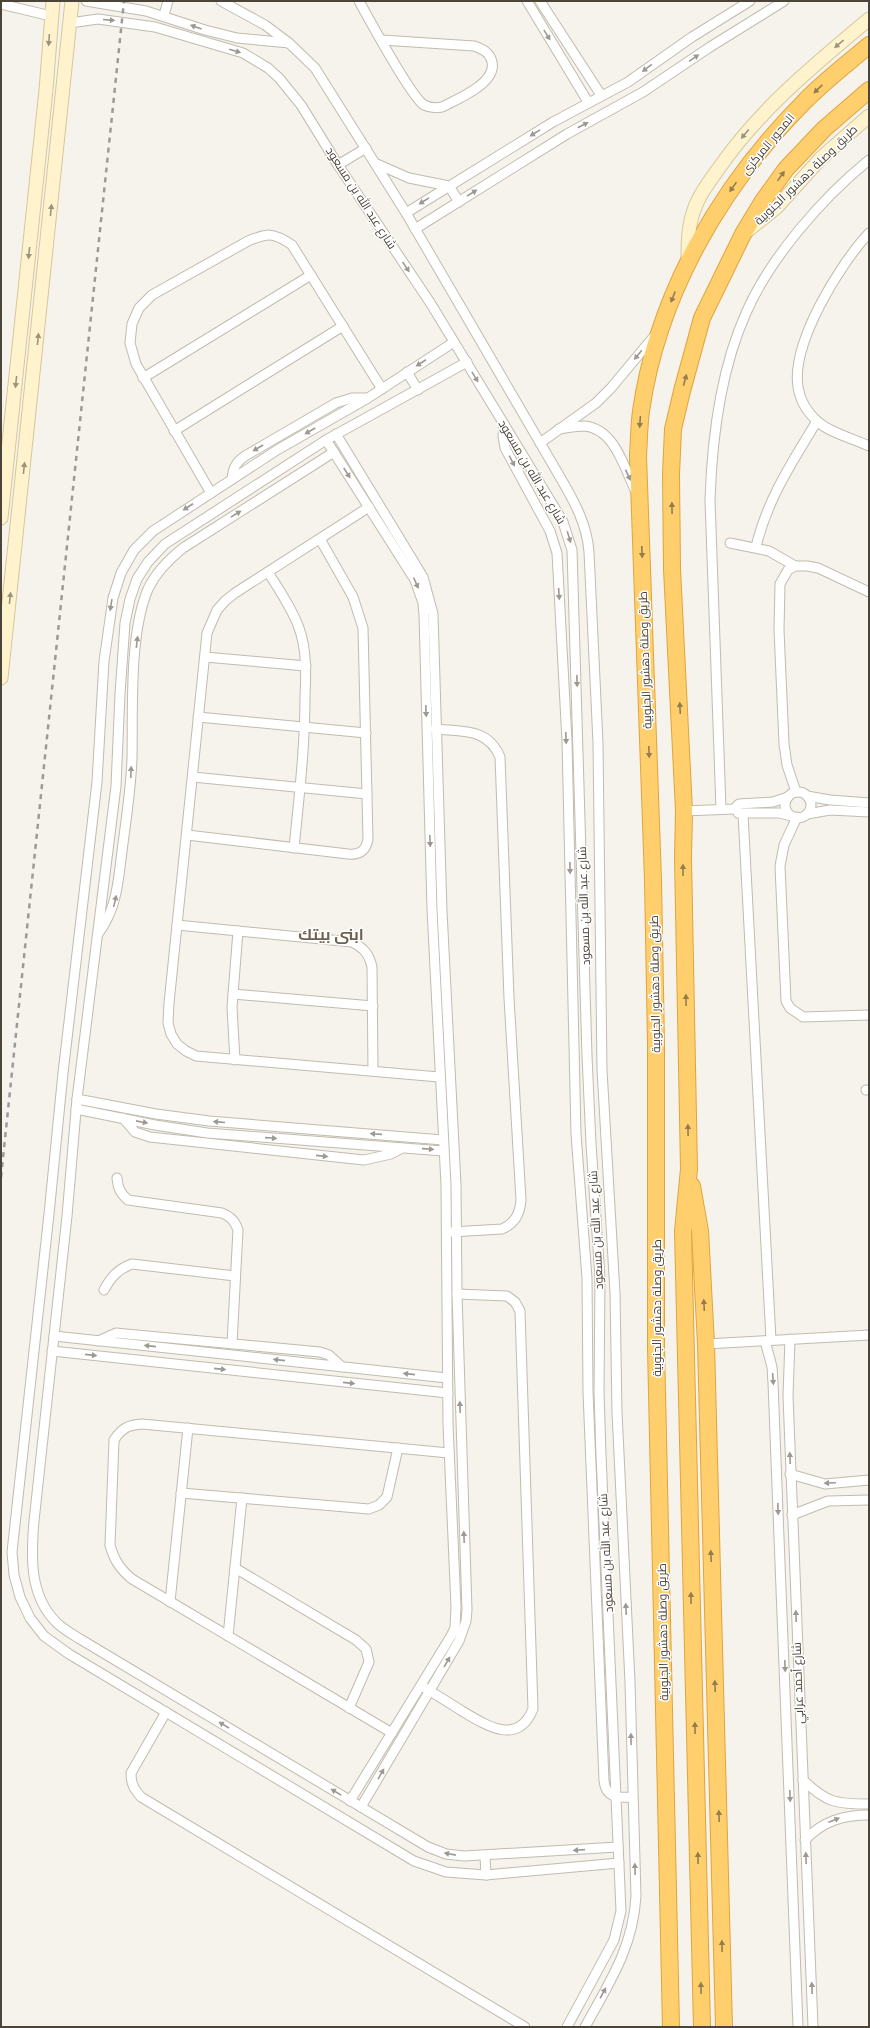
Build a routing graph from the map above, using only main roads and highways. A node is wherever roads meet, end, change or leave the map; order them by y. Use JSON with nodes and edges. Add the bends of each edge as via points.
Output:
{"nodes":[{"id":1,"x":869,"y":45,"type":"edge"},
{"id":2,"x":869,"y":90,"type":"edge"},
{"id":3,"x":688,"y":261,"type":"joint"},
{"id":4,"x":689,"y":1169,"type":"junction"},
{"id":5,"x":671,"y":2027,"type":"edge"},
{"id":6,"x":702,"y":2027,"type":"edge"},
{"id":7,"x":724,"y":2027,"type":"edge"}],
"edges":[{"from":1,"to":3,"type":"highway","name":"المحور المركزى","one_way":true,"via":[[824,83],[766,144],[716,212]]},
{"from":4,"to":2,"type":"highway","one_way":true,"via":[[684,811],[672,568],[673,429],[702,318],[743,234],[786,170],[824,129]]},
{"from":3,"to":5,"type":"highway","name":"طريق وصلة دهشور الجنوبية","one_way":true,"via":[[649,367],[641,411],[638,456],[653,880],[656,1347]]},
{"from":6,"to":4,"type":"highway","one_way":true,"via":[[683,1231]]},
{"from":7,"to":4,"type":"highway","one_way":true,"via":[[706,1344],[700,1231]]}]}
